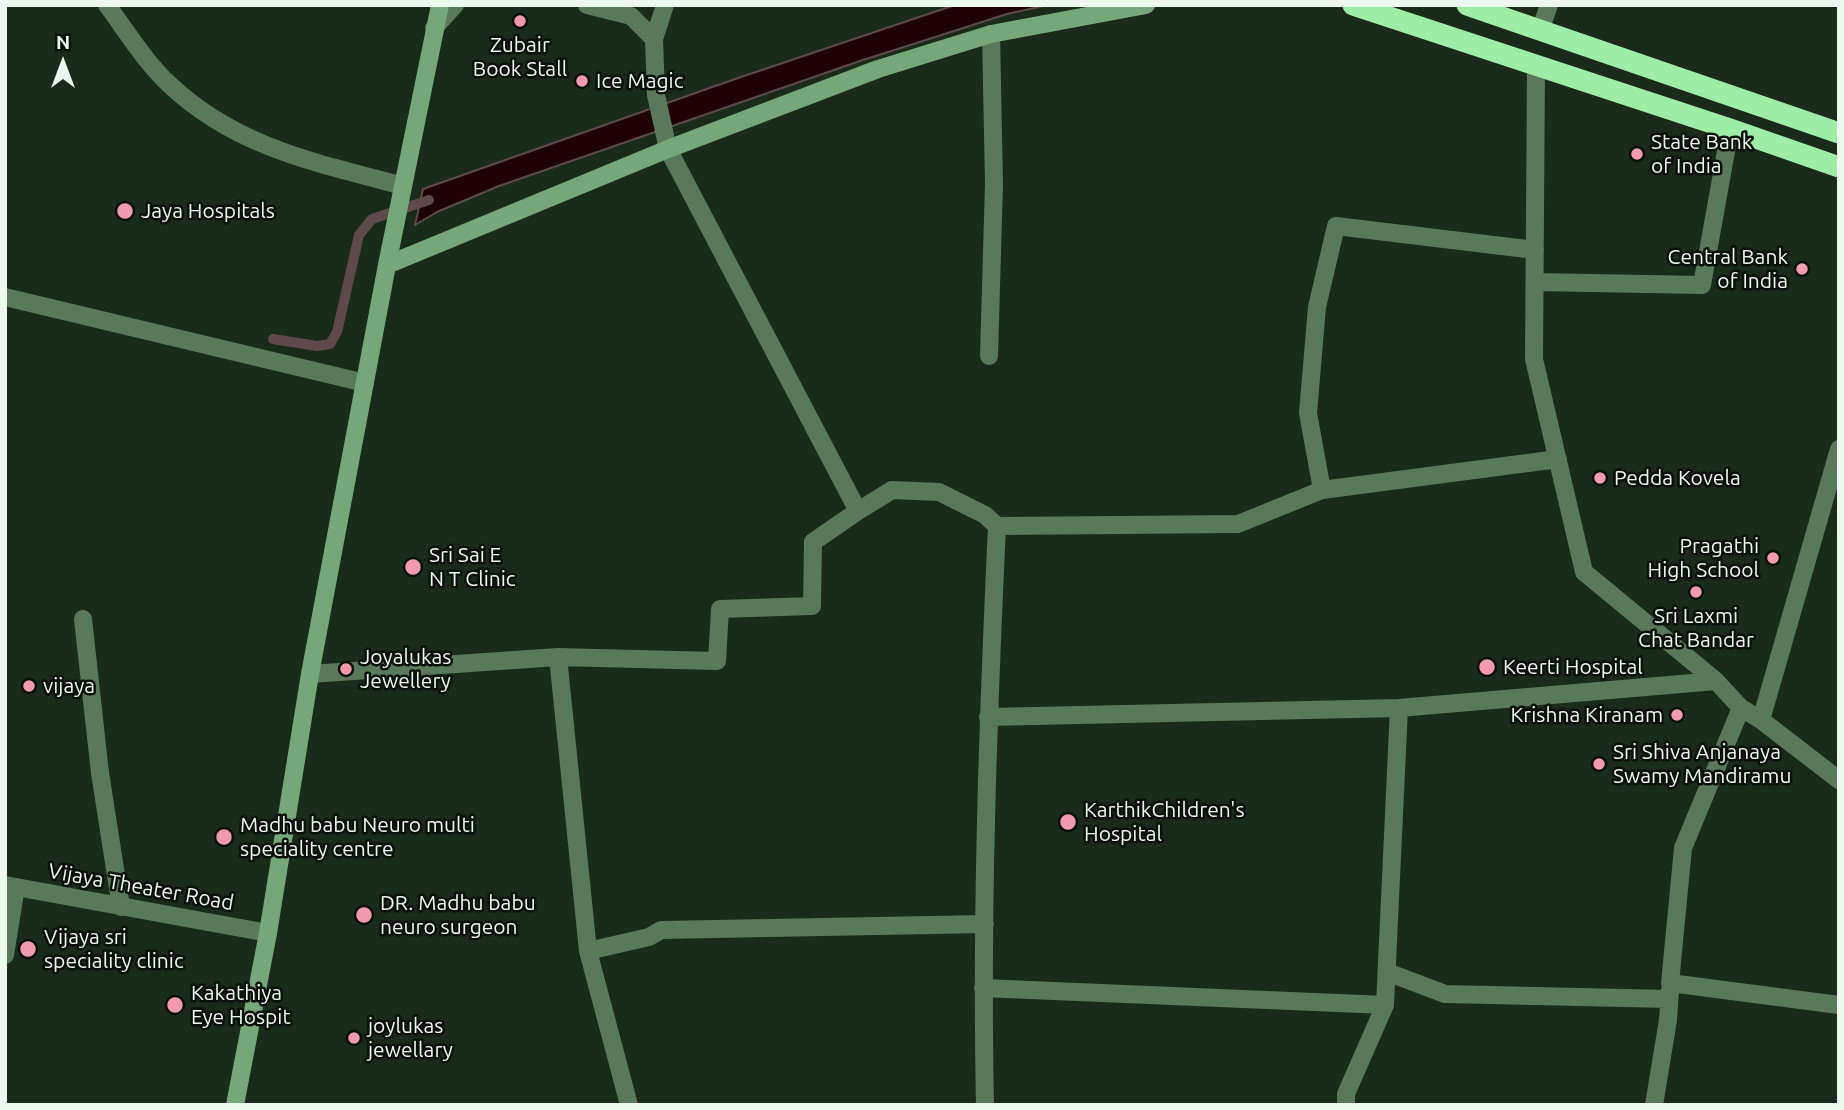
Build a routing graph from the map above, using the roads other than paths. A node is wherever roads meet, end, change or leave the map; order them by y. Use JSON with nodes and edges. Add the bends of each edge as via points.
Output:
{"nodes":[{"id":1,"x":107,"y":5,"type":"edge"},
{"id":2,"x":440,"y":5,"type":"edge"},
{"id":3,"x":456,"y":5,"type":"edge"},
{"id":4,"x":587,"y":5,"type":"edge"},
{"id":5,"x":665,"y":5,"type":"edge"},
{"id":6,"x":1146,"y":5,"type":"edge"},
{"id":7,"x":1353,"y":5,"type":"edge"},
{"id":8,"x":1467,"y":5,"type":"edge"},
{"id":9,"x":1549,"y":5,"type":"edge"},
{"id":10,"x":434,"y":28,"type":"junction"},
{"id":11,"x":1540,"y":31,"type":"junction"},
{"id":12,"x":992,"y":34,"type":"junction"},
{"id":13,"x":654,"y":38,"type":"junction"},
{"id":14,"x":1536,"y":64,"type":"junction"},
{"id":15,"x":1730,"y":129,"type":"junction"},
{"id":16,"x":1839,"y":133,"type":"edge"},
{"id":17,"x":668,"y":149,"type":"junction"},
{"id":18,"x":1839,"y":167,"type":"edge"},
{"id":19,"x":403,"y":186,"type":"junction"},
{"id":20,"x":1535,"y":250,"type":"junction"},
{"id":21,"x":387,"y":265,"type":"junction"},
{"id":22,"x":1535,"y":282,"type":"junction"},
{"id":23,"x":5,"y":297,"type":"edge"},
{"id":24,"x":989,"y":356,"type":"dead end"},
{"id":25,"x":365,"y":383,"type":"junction"},
{"id":26,"x":1839,"y":449,"type":"edge"},
{"id":27,"x":1558,"y":459,"type":"junction"},
{"id":28,"x":1322,"y":490,"type":"junction"},
{"id":29,"x":858,"y":511,"type":"junction"},
{"id":30,"x":998,"y":526,"type":"junction"},
{"id":31,"x":83,"y":619,"type":"dead end"},
{"id":32,"x":558,"y":657,"type":"junction"},
{"id":33,"x":310,"y":674,"type":"junction"},
{"id":34,"x":1716,"y":681,"type":"junction"},
{"id":35,"x":1399,"y":708,"type":"junction"},
{"id":36,"x":1741,"y":708,"type":"junction"},
{"id":37,"x":988,"y":717,"type":"junction"},
{"id":38,"x":1761,"y":720,"type":"junction"},
{"id":39,"x":1839,"y":780,"type":"edge"},
{"id":40,"x":11,"y":886,"type":"edge"},
{"id":41,"x":121,"y":907,"type":"junction"},
{"id":42,"x":985,"y":924,"type":"junction"},
{"id":43,"x":268,"y":933,"type":"junction"},
{"id":44,"x":588,"y":950,"type":"junction"},
{"id":45,"x":5,"y":955,"type":"edge"},
{"id":46,"x":1387,"y":972,"type":"junction"},
{"id":47,"x":983,"y":988,"type":"junction"},
{"id":48,"x":1670,"y":991,"type":"junction"},
{"id":49,"x":1839,"y":1005,"type":"edge"},
{"id":50,"x":1385,"y":1006,"type":"junction"},
{"id":51,"x":235,"y":1105,"type":"edge"},
{"id":52,"x":629,"y":1105,"type":"edge"},
{"id":53,"x":985,"y":1105,"type":"edge"},
{"id":54,"x":1346,"y":1105,"type":"edge"},
{"id":55,"x":1654,"y":1105,"type":"edge"}],
"edges":[{"from":1,"to":19,"type":"street","via":[[168,84],[194,106],[283,154]]},
{"from":2,"to":10,"type":"street"},
{"from":3,"to":10,"type":"street"},
{"from":4,"to":13,"type":"street","via":[[631,16]]},
{"from":5,"to":13,"type":"street"},
{"from":6,"to":12,"type":"street"},
{"from":7,"to":14,"type":"highway"},
{"from":8,"to":11,"type":"highway"},
{"from":9,"to":11,"type":"street"},
{"from":10,"to":19,"type":"street"},
{"from":11,"to":16,"type":"highway"},
{"from":12,"to":17,"type":"street","via":[[878,69]]},
{"from":12,"to":24,"type":"street"},
{"from":13,"to":17,"type":"street","via":[[656,94]]},
{"from":14,"to":15,"type":"highway"},
{"from":14,"to":20,"type":"street"},
{"from":15,"to":18,"type":"highway"},
{"from":15,"to":22,"type":"street","via":[[1702,285]]},
{"from":17,"to":21,"type":"street"},
{"from":17,"to":29,"type":"street"},
{"from":19,"to":21,"type":"street"},
{"from":20,"to":22,"type":"street"},
{"from":20,"to":28,"type":"street","via":[[1336,226],[1317,307],[1308,413]]},
{"from":21,"to":25,"type":"street"},
{"from":22,"to":27,"type":"street","via":[[1534,359]]},
{"from":23,"to":25,"type":"street"},
{"from":25,"to":33,"type":"street"},
{"from":26,"to":38,"type":"street"},
{"from":27,"to":28,"type":"street"},
{"from":27,"to":34,"type":"street","via":[[1584,572]]},
{"from":28,"to":30,"type":"street","via":[[1238,524]]},
{"from":29,"to":30,"type":"street","via":[[892,490],[939,492]]},
{"from":29,"to":32,"type":"street","via":[[813,542],[812,606],[720,609],[717,661]]},
{"from":30,"to":37,"type":"street"},
{"from":31,"to":41,"type":"street"},
{"from":32,"to":33,"type":"street"},
{"from":32,"to":44,"type":"street"},
{"from":33,"to":43,"type":"street"},
{"from":34,"to":35,"type":"street"},
{"from":34,"to":36,"type":"street"},
{"from":35,"to":37,"type":"street"},
{"from":35,"to":46,"type":"street"},
{"from":36,"to":38,"type":"street"},
{"from":36,"to":48,"type":"street","via":[[1683,848]]},
{"from":37,"to":42,"type":"street"},
{"from":38,"to":39,"type":"street"},
{"from":40,"to":41,"type":"street","name":"Vijaya Theater Road"},
{"from":40,"to":45,"type":"street"},
{"from":41,"to":43,"type":"street","name":"Vijaya Theater Road"},
{"from":42,"to":44,"type":"street","via":[[661,930],[649,937]]},
{"from":42,"to":47,"type":"street"},
{"from":43,"to":51,"type":"street"},
{"from":44,"to":52,"type":"street"},
{"from":46,"to":48,"type":"street","via":[[1445,993]]},
{"from":46,"to":50,"type":"street"},
{"from":47,"to":50,"type":"street"},
{"from":47,"to":53,"type":"street"},
{"from":48,"to":49,"type":"street"},
{"from":48,"to":55,"type":"street"},
{"from":50,"to":54,"type":"street","via":[[1346,1094]]}]}
